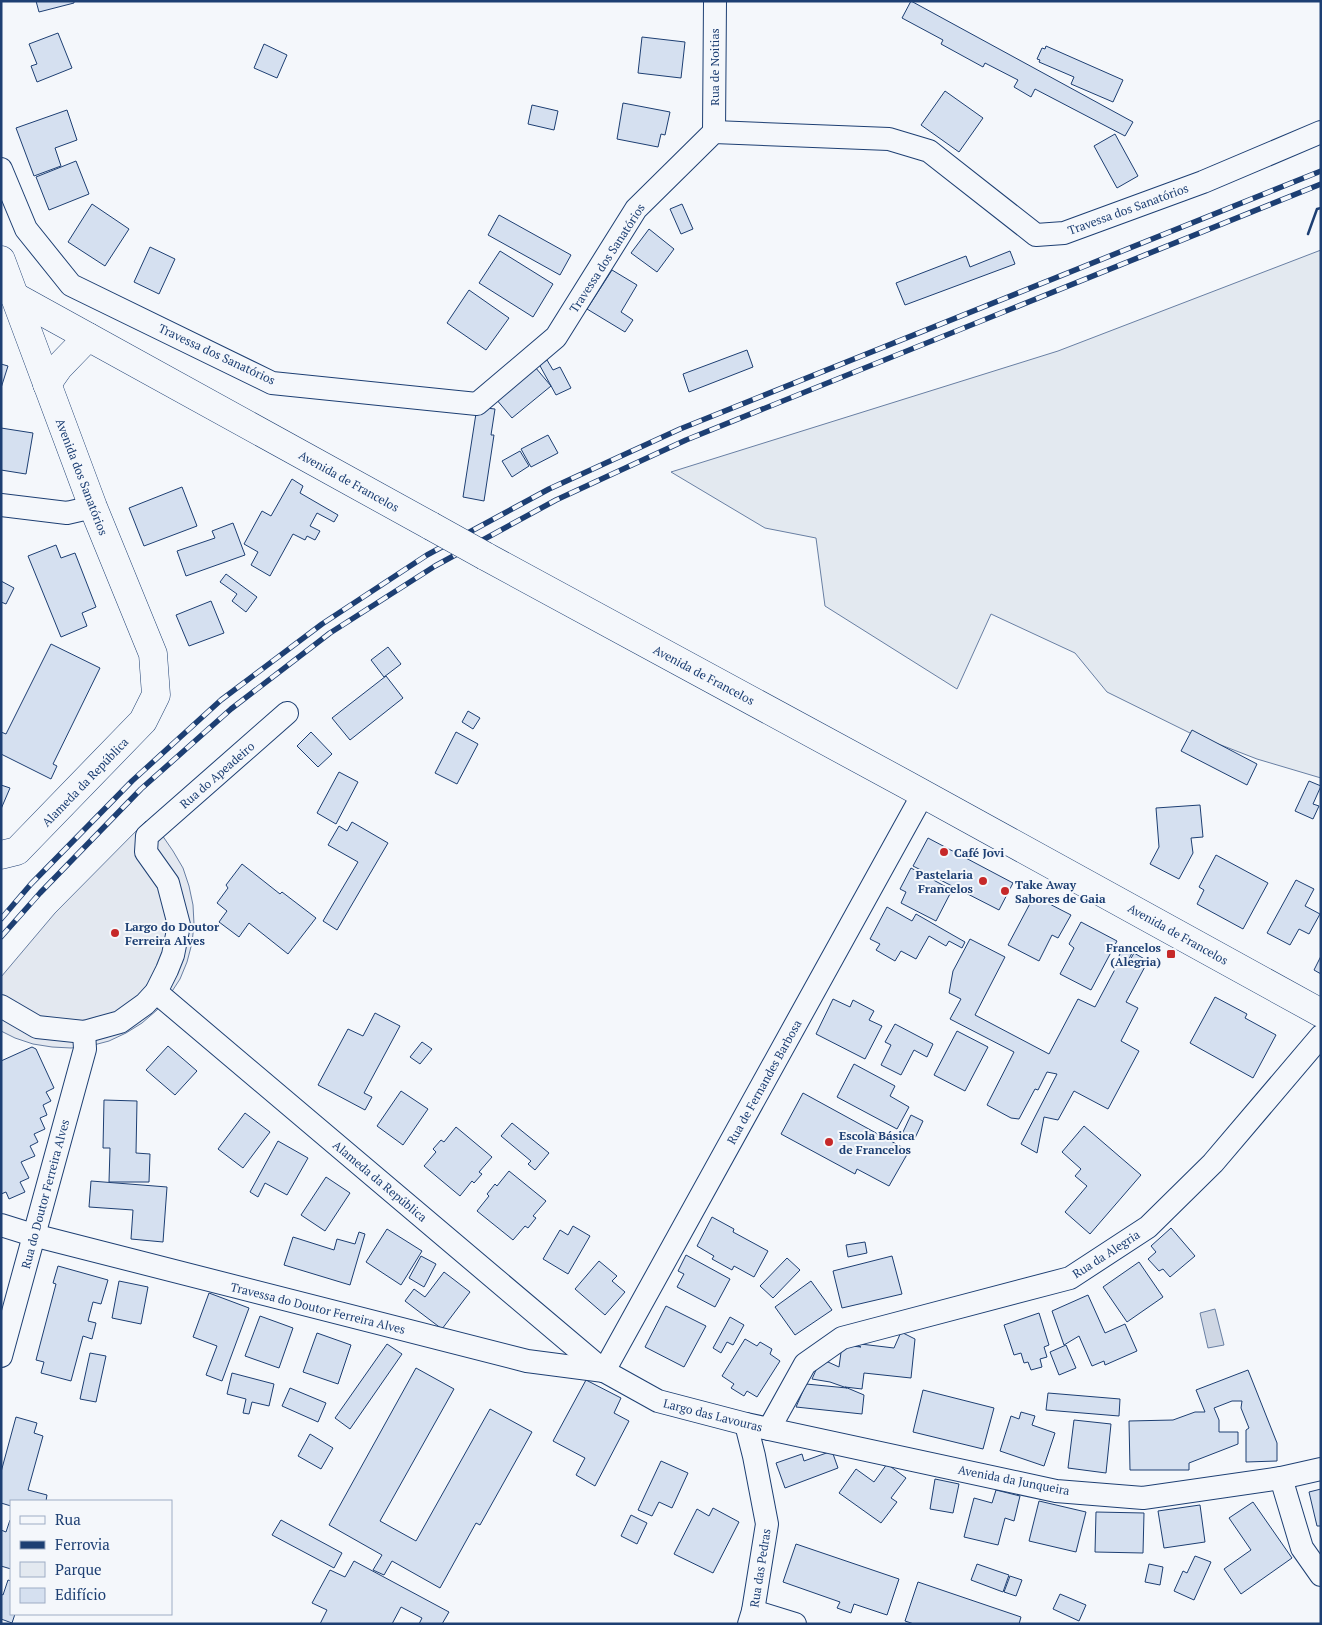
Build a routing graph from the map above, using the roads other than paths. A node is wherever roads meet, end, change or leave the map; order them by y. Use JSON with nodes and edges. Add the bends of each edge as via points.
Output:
{"nodes":[{"id":1,"x":715,"y":1,"type":"edge"},
{"id":2,"x":714,"y":132,"type":"junction"},
{"id":3,"x":1321,"y":132,"type":"edge"},
{"id":4,"x":1,"y":169,"type":"edge"},
{"id":5,"x":1,"y":260,"type":"edge"},
{"id":6,"x":8,"y":293,"type":"edge"},
{"id":7,"x":88,"y":337,"type":"junction"},
{"id":8,"x":46,"y":384,"type":"junction"},
{"id":9,"x":1,"y":505,"type":"edge"},
{"id":10,"x":92,"y":507,"type":"junction"},
{"id":11,"x":156,"y":695,"type":"joint"},
{"id":12,"x":287,"y":713,"type":"dead end"},
{"id":13,"x":923,"y":794,"type":"junction"},
{"id":14,"x":1,"y":855,"type":"edge"},
{"id":15,"x":156,"y":992,"type":"junction"},
{"id":16,"x":1,"y":1006,"type":"edge"},
{"id":17,"x":1321,"y":1013,"type":"edge"},
{"id":18,"x":84,"y":1032,"type":"junction"},
{"id":19,"x":1321,"y":1036,"type":"edge"},
{"id":20,"x":1,"y":1225,"type":"edge"},
{"id":21,"x":33,"y":1236,"type":"junction"},
{"id":22,"x":1,"y":1356,"type":"edge"},
{"id":23,"x":604,"y":1371,"type":"junction"},
{"id":24,"x":746,"y":1424,"type":"junction"},
{"id":25,"x":769,"y":1428,"type":"junction"},
{"id":26,"x":1321,"y":1469,"type":"edge"},
{"id":27,"x":1281,"y":1478,"type":"junction"},
{"id":28,"x":1321,"y":1575,"type":"edge"},
{"id":29,"x":751,"y":1617,"type":"edge"},
{"id":30,"x":795,"y":1624,"type":"edge"}],
"edges":[{"from":1,"to":2,"type":"street","name":"Rua de Noitias"},
{"from":2,"to":3,"type":"street","name":"Travessa dos Sanatórios","via":[[889,139],[929,151],[1036,234],[1064,233],[1203,182]]},
{"from":2,"to":4,"type":"street","name":"Travessa dos Sanatórios","via":[[636,209],[556,336],[477,404],[272,382],[71,285],[26,229]]},
{"from":5,"to":6,"type":"main road","name":"Avenida dos Sanatórios"},
{"from":6,"to":7,"type":"main road","name":"Avenida de Francelos"},
{"from":6,"to":8,"type":"main road","name":"Avenida dos Sanatórios"},
{"from":7,"to":8,"type":"main road"},
{"from":7,"to":13,"type":"main road","name":"Avenida de Francelos","bridge":true},
{"from":8,"to":10,"type":"main road","name":"Avenida dos Sanatórios"},
{"from":9,"to":10,"type":"street","via":[[67,513]]},
{"from":10,"to":11,"type":"main road","name":"Avenida dos Sanatórios","via":[[154,654]]},
{"from":11,"to":14,"type":"main road","name":"Alameda da República","via":[[137,728],[17,851]]},
{"from":12,"to":15,"type":"street","name":"Rua do Apeadeiro","via":[[147,836],[146,852],[168,883],[178,925],[174,955]]},
{"from":13,"to":17,"type":"main road","name":"Avenida de Francelos"},
{"from":13,"to":23,"type":"street","name":"Rua de Fernandes Barbosa"},
{"from":15,"to":18,"type":"street","via":[[120,1022]]},
{"from":15,"to":23,"type":"street","name":"Alameda da República"},
{"from":16,"to":18,"type":"street","via":[[37,1027]]},
{"from":18,"to":21,"type":"street","name":"Rua do Doutor Ferreira Alves","via":[[85,1049]]},
{"from":19,"to":25,"type":"street","name":"Rua da Alegria","via":[[1213,1163],[1148,1227],[1070,1278],[842,1338],[805,1364]]},
{"from":20,"to":21,"type":"street"},
{"from":21,"to":22,"type":"street","name":"Rua do Doutor Ferreira Alves"},
{"from":21,"to":23,"type":"street","name":"Travessa do Doutor Ferreira Alves","via":[[527,1361]]},
{"from":23,"to":24,"type":"street","name":"Largo das Lavouras","via":[[658,1401]]},
{"from":24,"to":25,"type":"street","name":"Largo das Lavouras"},
{"from":24,"to":29,"type":"street","name":"Rua das Pedras","via":[[767,1524]]},
{"from":25,"to":27,"type":"street","name":"Avenida da Junqueira","via":[[1056,1491],[1143,1498]]},
{"from":26,"to":27,"type":"street","name":"Avenida da Junqueira"},
{"from":27,"to":28,"type":"street","via":[[1302,1548]]},
{"from":29,"to":30,"type":"street"}]}
